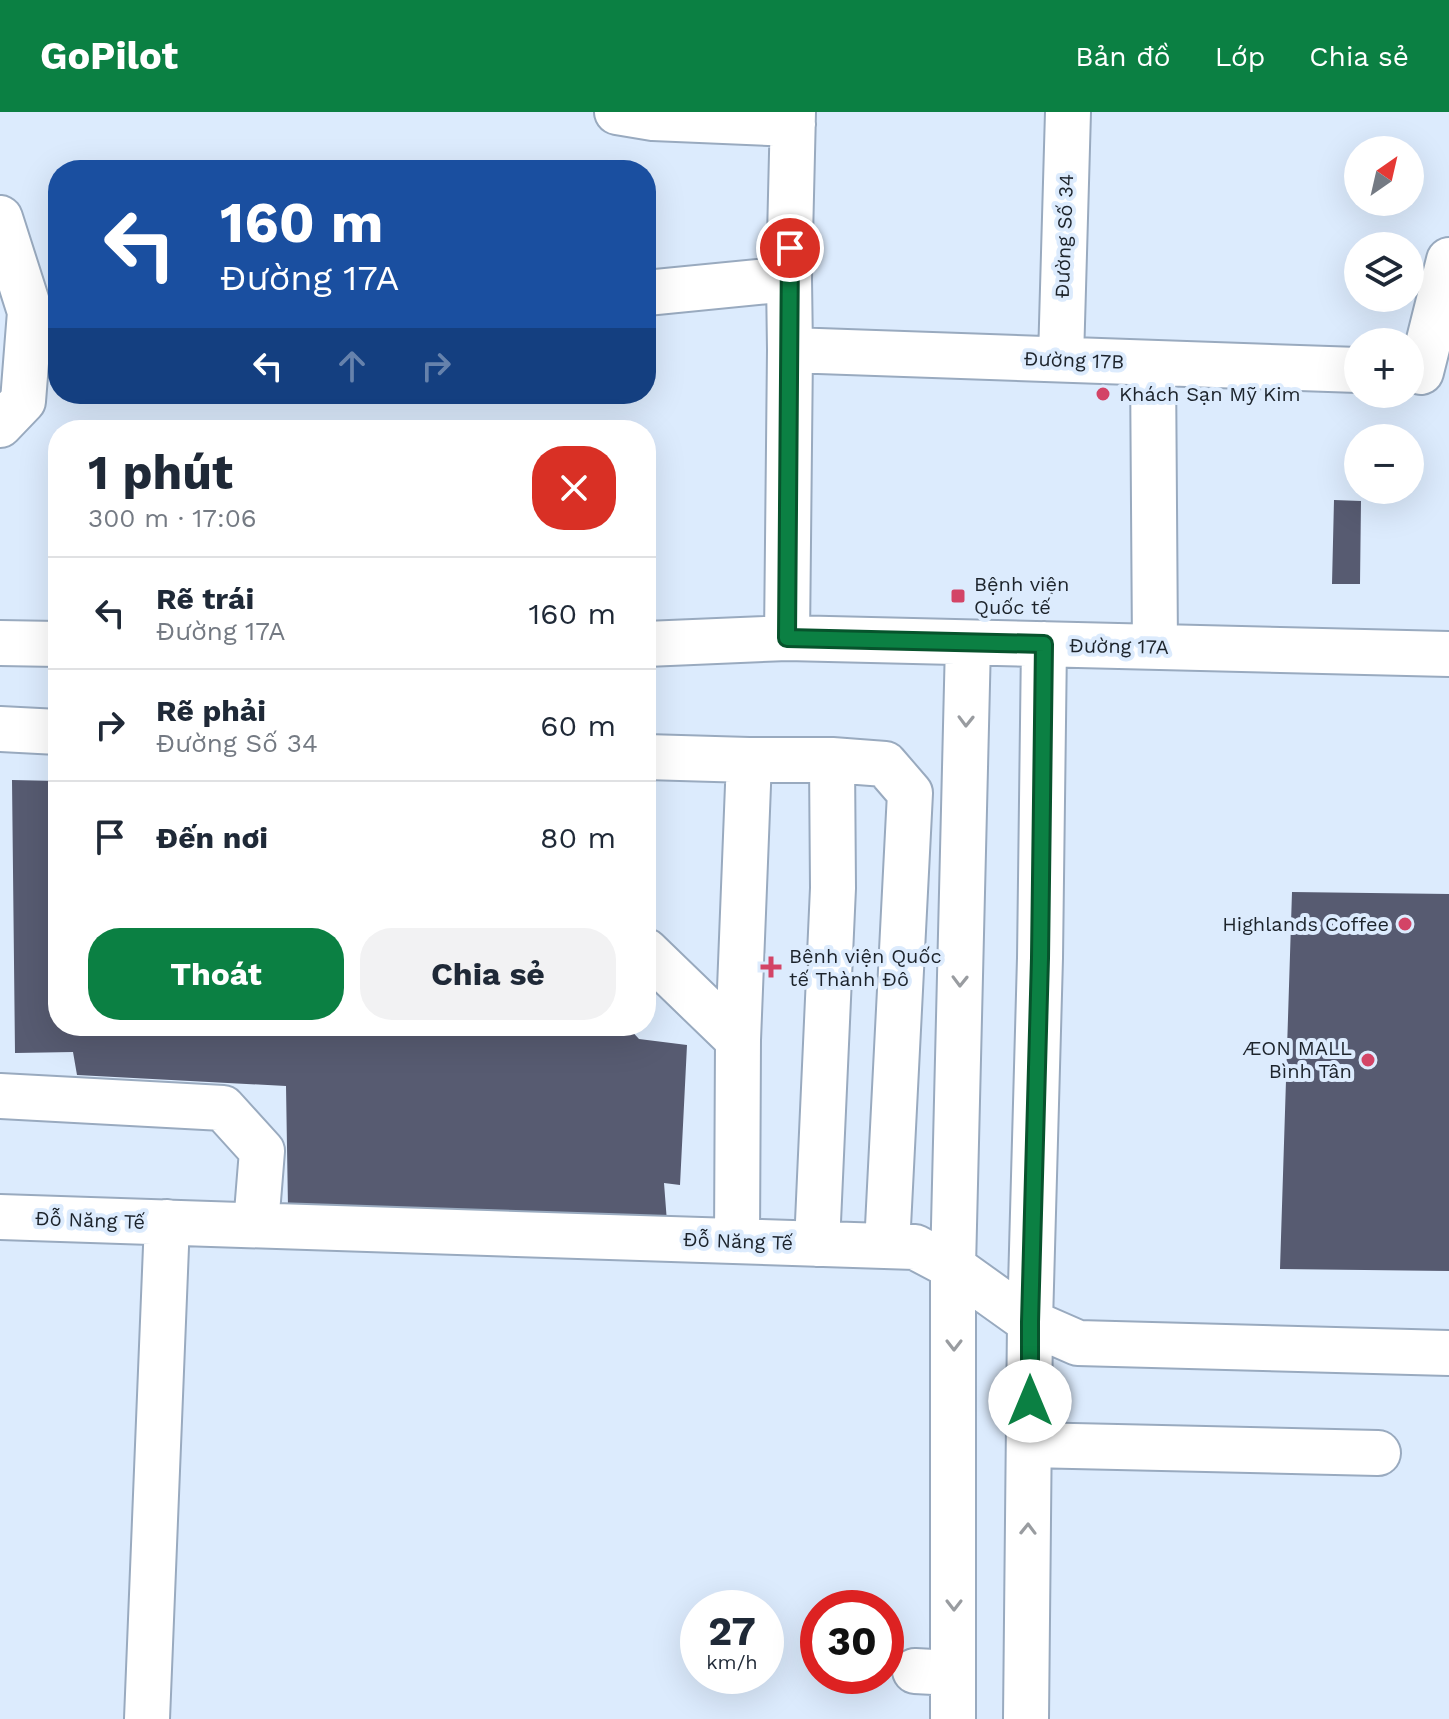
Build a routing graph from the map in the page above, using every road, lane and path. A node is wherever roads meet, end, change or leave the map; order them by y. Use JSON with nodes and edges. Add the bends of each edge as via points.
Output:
{"nodes":[{"id":1,"x":617,"y":112,"type":"edge"},
{"id":2,"x":1068,"y":112,"type":"edge"},
{"id":3,"x":793,"y":118,"type":"edge"},
{"id":4,"x":0,"y":218,"type":"edge"},
{"id":5,"x":1449,"y":260,"type":"edge"},
{"id":6,"x":789,"y":279,"type":"junction"},
{"id":7,"x":656,"y":292,"type":"edge"},
{"id":8,"x":790,"y":350,"type":"junction"},
{"id":9,"x":1061,"y":359,"type":"junction"},
{"id":10,"x":1153,"y":363,"type":"junction"},
{"id":11,"x":1344,"y":370,"type":"edge"},
{"id":12,"x":1427,"y":372,"type":"edge"},
{"id":13,"x":0,"y":425,"type":"edge"},
{"id":14,"x":787,"y":638,"type":"junction"},
{"id":15,"x":0,"y":643,"type":"edge"},
{"id":16,"x":968,"y":643,"type":"junction"},
{"id":17,"x":48,"y":644,"type":"edge"},
{"id":18,"x":656,"y":644,"type":"edge"},
{"id":19,"x":1044,"y":644,"type":"junction"},
{"id":20,"x":1155,"y":647,"type":"junction"},
{"id":21,"x":1449,"y":654,"type":"edge"},
{"id":22,"x":0,"y":729,"type":"edge"},
{"id":23,"x":48,"y":731,"type":"edge"},
{"id":24,"x":656,"y":757,"type":"edge"},
{"id":25,"x":749,"y":760,"type":"junction"},
{"id":26,"x":832,"y":760,"type":"junction"},
{"id":27,"x":656,"y":961,"type":"edge"},
{"id":28,"x":738,"y":1040,"type":"junction"},
{"id":29,"x":0,"y":1096,"type":"edge"},
{"id":30,"x":0,"y":1217,"type":"edge"},
{"id":31,"x":167,"y":1222,"type":"junction"},
{"id":32,"x":256,"y":1225,"type":"junction"},
{"id":33,"x":737,"y":1241,"type":"junction"},
{"id":34,"x":817,"y":1244,"type":"junction"},
{"id":35,"x":887,"y":1246,"type":"junction"},
{"id":36,"x":953,"y":1267,"type":"junction"},
{"id":37,"x":1030,"y":1322,"type":"junction"},
{"id":38,"x":1449,"y":1353,"type":"edge"},
{"id":39,"x":1029,"y":1445,"type":"junction"},
{"id":40,"x":1378,"y":1453,"type":"dead end"},
{"id":41,"x":147,"y":1719,"type":"edge"},
{"id":42,"x":953,"y":1719,"type":"edge"},
{"id":43,"x":1026,"y":1719,"type":"edge"}],
"edges":[{"from":1,"to":3,"type":"street","via":[[653,118]]},
{"from":2,"to":9,"type":"street","name":"Đường Số 34"},
{"from":3,"to":6,"type":"street"},
{"from":4,"to":13,"type":"street","via":[[30,312],[23,401]]},
{"from":5,"to":12,"type":"street"},
{"from":6,"to":7,"type":"street"},
{"from":6,"to":8,"type":"street"},
{"from":8,"to":9,"type":"street","name":"Đường 17B"},
{"from":8,"to":14,"type":"street"},
{"from":9,"to":10,"type":"street","name":"Đường 17B"},
{"from":10,"to":11,"type":"street","name":"Đường 17B"},
{"from":10,"to":20,"type":"street"},
{"from":14,"to":16,"type":"street","name":"Đường 17A"},
{"from":14,"to":18,"type":"street","name":"Đường 17A"},
{"from":15,"to":17,"type":"street"},
{"from":16,"to":19,"type":"street","name":"Đường 17A"},
{"from":16,"to":36,"type":"street","one_way":true},
{"from":19,"to":20,"type":"street","name":"Đường 17A"},
{"from":19,"to":37,"type":"street"},
{"from":20,"to":21,"type":"street","name":"Đường 17A"},
{"from":22,"to":23,"type":"street"},
{"from":24,"to":25,"type":"street"},
{"from":25,"to":26,"type":"street"},
{"from":25,"to":28,"type":"street"},
{"from":26,"to":34,"type":"street","via":[[833,888]]},
{"from":26,"to":35,"type":"street","via":[[885,764],[910,793]]},
{"from":27,"to":28,"type":"street"},
{"from":28,"to":33,"type":"street"},
{"from":29,"to":32,"type":"street","via":[[223,1108],[262,1151]]},
{"from":30,"to":31,"type":"street","name":"Đỗ Năng Tế"},
{"from":31,"to":32,"type":"street","name":"Đỗ Năng Tế"},
{"from":31,"to":41,"type":"street"},
{"from":32,"to":33,"type":"street","name":"Đỗ Năng Tế"},
{"from":33,"to":34,"type":"street","name":"Đỗ Năng Tế"},
{"from":34,"to":35,"type":"street","name":"Đỗ Năng Tế"},
{"from":35,"to":36,"type":"street","name":"Đỗ Năng Tế","via":[[915,1247]]},
{"from":36,"to":37,"type":"street","name":"Đỗ Năng Tế"},
{"from":36,"to":42,"type":"street","one_way":true,"via":[[934,1672]]},
{"from":37,"to":38,"type":"street","name":"Đỗ Năng Tế","via":[[1078,1343]]},
{"from":37,"to":39,"type":"street"},
{"from":39,"to":40,"type":"street"},
{"from":43,"to":39,"type":"street","one_way":true}]}
